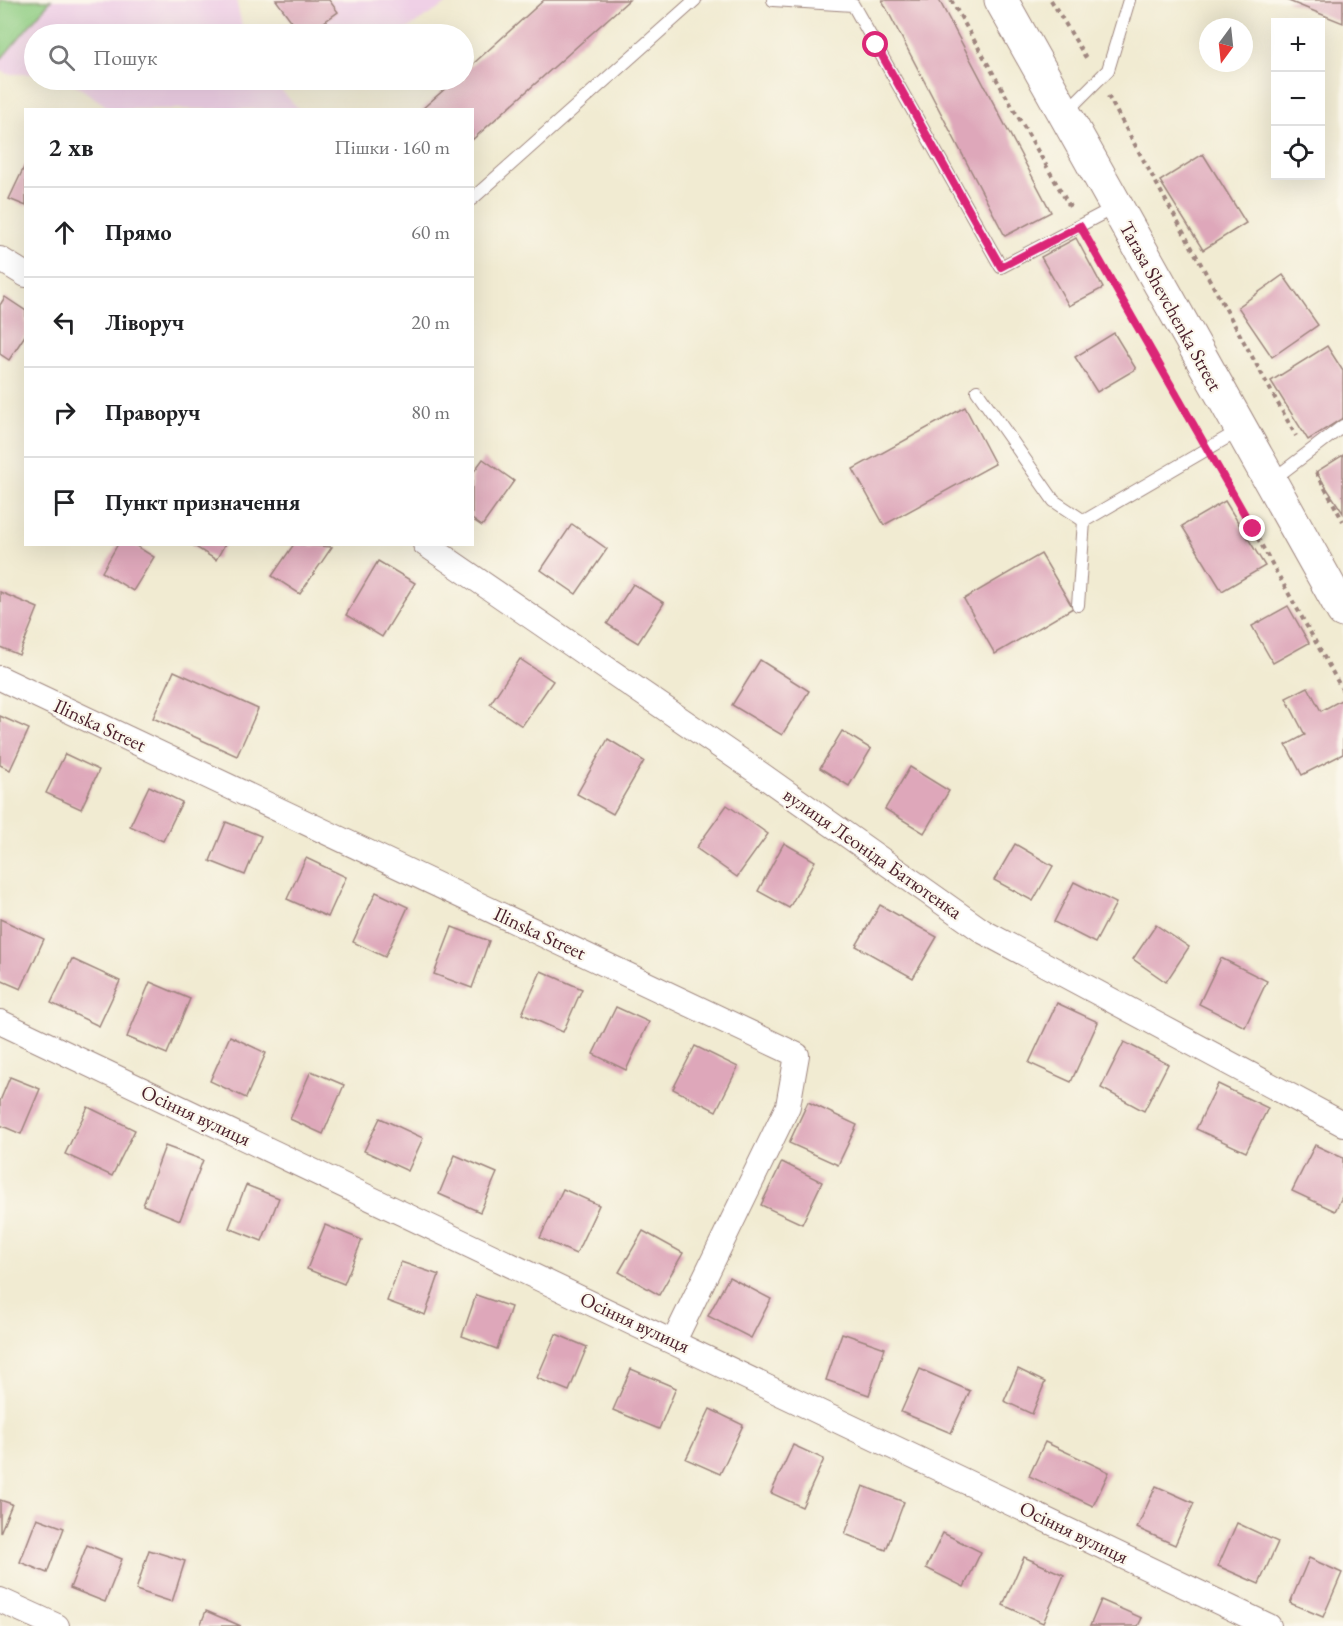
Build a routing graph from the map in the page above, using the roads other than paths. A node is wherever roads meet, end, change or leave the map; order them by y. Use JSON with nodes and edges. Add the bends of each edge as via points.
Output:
{"nodes":[{"id":1,"x":695,"y":0,"type":"edge"},
{"id":2,"x":773,"y":0,"type":"edge"},
{"id":3,"x":1001,"y":0,"type":"edge"},
{"id":4,"x":1129,"y":0,"type":"edge"},
{"id":5,"x":1064,"y":114,"type":"junction"},
{"id":6,"x":474,"y":197,"type":"edge"},
{"id":7,"x":1116,"y":207,"type":"junction"},
{"id":8,"x":0,"y":259,"type":"edge"},
{"id":9,"x":24,"y":274,"type":"edge"},
{"id":10,"x":978,"y":391,"type":"dead end"},
{"id":11,"x":1343,"y":426,"type":"edge"},
{"id":12,"x":1241,"y":430,"type":"junction"},
{"id":13,"x":1270,"y":482,"type":"junction"},
{"id":14,"x":1084,"y":521,"type":"junction"},
{"id":15,"x":428,"y":546,"type":"edge"},
{"id":16,"x":1078,"y":605,"type":"dead end"},
{"id":17,"x":1343,"y":611,"type":"edge"},
{"id":18,"x":0,"y":678,"type":"edge"},
{"id":19,"x":0,"y":1022,"type":"edge"},
{"id":20,"x":1343,"y":1124,"type":"edge"},
{"id":21,"x":674,"y":1341,"type":"junction"},
{"id":22,"x":0,"y":1600,"type":"edge"},
{"id":23,"x":57,"y":1626,"type":"edge"},
{"id":24,"x":1269,"y":1626,"type":"edge"}],
"edges":[{"from":1,"to":6,"type":"lane"},
{"from":2,"to":7,"type":"lane","via":[[853,5],[1001,267]]},
{"from":3,"to":5,"type":"main road","name":"Tarasa Shevchenka Street"},
{"from":4,"to":5,"type":"lane","via":[[1108,70]]},
{"from":5,"to":7,"type":"main road","name":"Tarasa Shevchenka Street"},
{"from":7,"to":12,"type":"main road","name":"Tarasa Shevchenka Street"},
{"from":8,"to":9,"type":"street"},
{"from":10,"to":14,"type":"lane","via":[[1054,501]]},
{"from":11,"to":13,"type":"lane"},
{"from":12,"to":13,"type":"main road","name":"Tarasa Shevchenka Street"},
{"from":12,"to":14,"type":"lane"},
{"from":13,"to":17,"type":"main road","name":"Tarasa Shevchenka Street"},
{"from":14,"to":16,"type":"lane"},
{"from":15,"to":20,"type":"street","name":"вулиця Леоніда Батютенка","via":[[984,932]]},
{"from":18,"to":21,"type":"street","name":"Ilinska Street","via":[[797,1055],[788,1106]]},
{"from":19,"to":21,"type":"street","name":"Осіння вулиця"},
{"from":21,"to":24,"type":"street","name":"Осіння вулиця"},
{"from":22,"to":23,"type":"street"}]}
